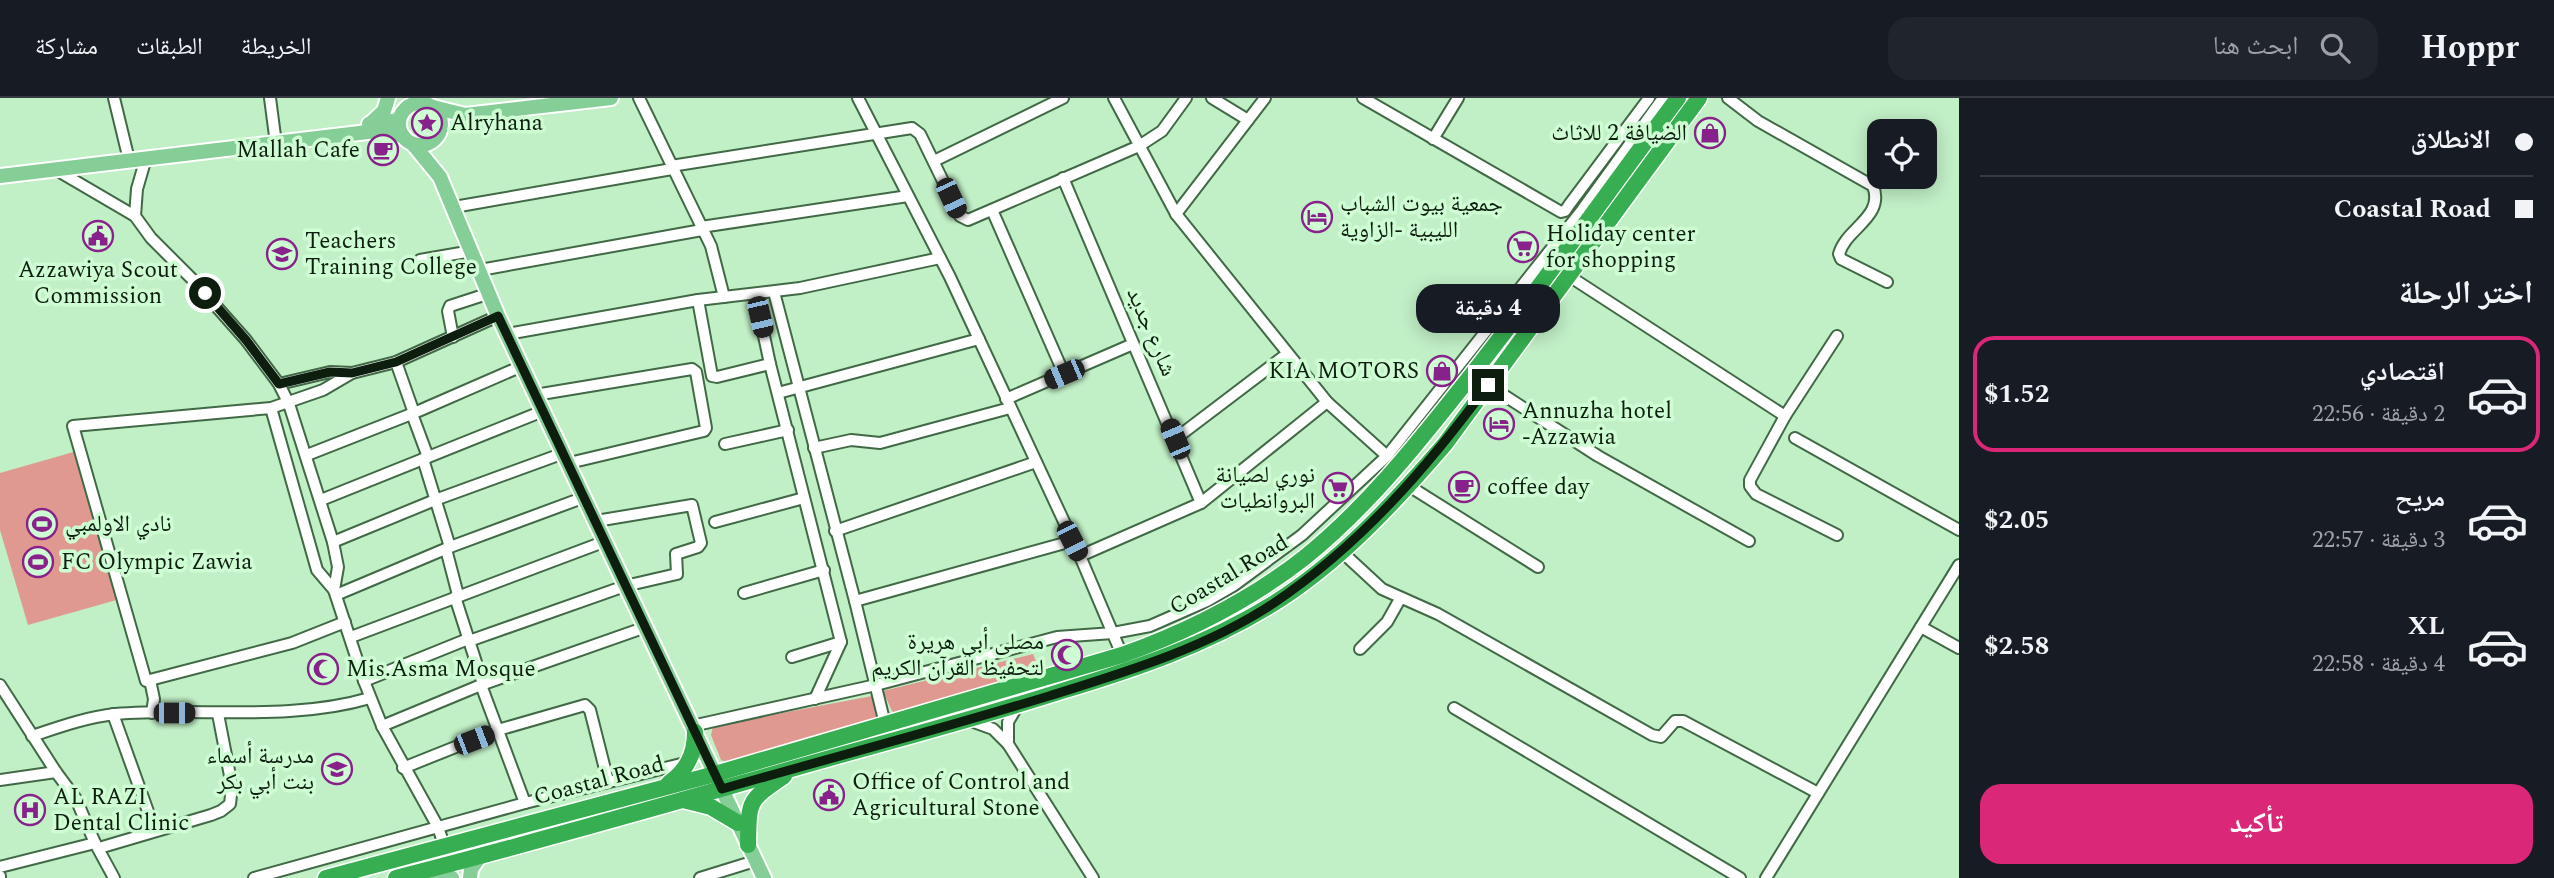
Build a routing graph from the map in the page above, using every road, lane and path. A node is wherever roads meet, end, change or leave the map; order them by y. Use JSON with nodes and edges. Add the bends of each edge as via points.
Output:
{"nodes":[{"id":1,"x":114,"y":98,"type":"edge"},
{"id":2,"x":270,"y":98,"type":"edge"},
{"id":3,"x":389,"y":98,"type":"edge"},
{"id":4,"x":611,"y":98,"type":"edge"},
{"id":5,"x":639,"y":98,"type":"edge"},
{"id":6,"x":858,"y":98,"type":"edge"},
{"id":7,"x":1063,"y":98,"type":"edge"},
{"id":8,"x":1114,"y":98,"type":"edge"},
{"id":9,"x":1186,"y":98,"type":"edge"},
{"id":10,"x":1212,"y":98,"type":"edge"},
{"id":11,"x":1265,"y":98,"type":"edge"},
{"id":12,"x":1363,"y":98,"type":"edge"},
{"id":13,"x":1458,"y":98,"type":"edge"},
{"id":14,"x":1649,"y":98,"type":"edge"},
{"id":15,"x":1663,"y":98,"type":"edge"},
{"id":16,"x":1678,"y":98,"type":"edge"},
{"id":17,"x":1699,"y":98,"type":"edge"},
{"id":18,"x":1728,"y":98,"type":"edge"},
{"id":19,"x":554,"y":101,"type":"edge"},
{"id":20,"x":422,"y":102,"type":"edge"},
{"id":21,"x":465,"y":116,"type":"junction"},
{"id":22,"x":399,"y":118,"type":"junction"},
{"id":23,"x":1248,"y":120,"type":"junction"},
{"id":24,"x":370,"y":124,"type":"junction"},
{"id":25,"x":439,"y":132,"type":"junction"},
{"id":26,"x":874,"y":132,"type":"junction"},
{"id":27,"x":275,"y":136,"type":"junction"},
{"id":28,"x":1433,"y":139,"type":"junction"},
{"id":29,"x":408,"y":140,"type":"junction"},
{"id":30,"x":1139,"y":146,"type":"junction"},
{"id":31,"x":129,"y":158,"type":"junction"},
{"id":32,"x":146,"y":158,"type":"junction"},
{"id":33,"x":933,"y":161,"type":"junction"},
{"id":34,"x":50,"y":167,"type":"junction"},
{"id":35,"x":672,"y":167,"type":"junction"},
{"id":36,"x":0,"y":169,"type":"edge"},
{"id":37,"x":0,"y":176,"type":"edge"},
{"id":38,"x":440,"y":177,"type":"junction"},
{"id":39,"x":1063,"y":178,"type":"junction"},
{"id":40,"x":908,"y":196,"type":"junction"},
{"id":41,"x":454,"y":206,"type":"junction"},
{"id":42,"x":992,"y":210,"type":"junction"},
{"id":43,"x":1177,"y":214,"type":"junction"},
{"id":44,"x":135,"y":216,"type":"junction"},
{"id":45,"x":701,"y":229,"type":"junction"},
{"id":46,"x":472,"y":251,"type":"junction"},
{"id":47,"x":940,"y":258,"type":"junction"},
{"id":48,"x":420,"y":260,"type":"dead end"},
{"id":49,"x":480,"y":270,"type":"junction"},
{"id":50,"x":1569,"y":276,"type":"junction"},
{"id":51,"x":1887,"y":282,"type":"dead end"},
{"id":52,"x":774,"y":292,"type":"junction"},
{"id":53,"x":489,"y":293,"type":"junction"},
{"id":54,"x":755,"y":294,"type":"junction"},
{"id":55,"x":724,"y":297,"type":"junction"},
{"id":56,"x":698,"y":300,"type":"junction"},
{"id":57,"x":498,"y":316,"type":"junction"},
{"id":58,"x":507,"y":334,"type":"junction"},
{"id":59,"x":453,"y":337,"type":"junction"},
{"id":60,"x":1837,"y":337,"type":"dead end"},
{"id":61,"x":979,"y":339,"type":"junction"},
{"id":62,"x":1133,"y":344,"type":"junction"},
{"id":63,"x":1287,"y":354,"type":"junction"},
{"id":64,"x":396,"y":362,"type":"junction"},
{"id":65,"x":770,"y":364,"type":"junction"},
{"id":66,"x":522,"y":366,"type":"junction"},
{"id":67,"x":352,"y":373,"type":"junction"},
{"id":68,"x":1064,"y":374,"type":"junction"},
{"id":69,"x":279,"y":384,"type":"junction"},
{"id":70,"x":1488,"y":385,"type":"junction"},
{"id":71,"x":798,"y":387,"type":"junction"},
{"id":72,"x":778,"y":393,"type":"junction"},
{"id":73,"x":536,"y":394,"type":"junction"},
{"id":74,"x":1326,"y":402,"type":"junction"},
{"id":75,"x":1008,"y":403,"type":"junction"},
{"id":76,"x":289,"y":404,"type":"junction"},
{"id":77,"x":271,"y":408,"type":"junction"},
{"id":78,"x":543,"y":411,"type":"junction"},
{"id":79,"x":413,"y":413,"type":"junction"},
{"id":80,"x":1785,"y":416,"type":"junction"},
{"id":81,"x":788,"y":430,"type":"junction"},
{"id":82,"x":1795,"y":438,"type":"dead end"},
{"id":83,"x":1175,"y":439,"type":"junction"},
{"id":84,"x":726,"y":444,"type":"dead end"},
{"id":85,"x":814,"y":448,"type":"junction"},
{"id":86,"x":307,"y":455,"type":"junction"},
{"id":87,"x":1387,"y":456,"type":"junction"},
{"id":88,"x":425,"y":458,"type":"junction"},
{"id":89,"x":566,"y":458,"type":"junction"},
{"id":90,"x":1036,"y":462,"type":"junction"},
{"id":91,"x":1409,"y":486,"type":"junction"},
{"id":92,"x":585,"y":497,"type":"junction"},
{"id":93,"x":804,"y":498,"type":"junction"},
{"id":94,"x":321,"y":500,"type":"junction"},
{"id":95,"x":435,"y":500,"type":"junction"},
{"id":96,"x":1202,"y":503,"type":"junction"},
{"id":97,"x":596,"y":521,"type":"junction"},
{"id":98,"x":715,"y":523,"type":"dead end"},
{"id":99,"x":1959,"y":530,"type":"edge"},
{"id":100,"x":835,"y":531,"type":"junction"},
{"id":101,"x":1837,"y":536,"type":"dead end"},
{"id":102,"x":606,"y":541,"type":"junction"},
{"id":103,"x":1072,"y":541,"type":"junction"},
{"id":104,"x":1749,"y":541,"type":"dead end"},
{"id":105,"x":333,"y":542,"type":"junction"},
{"id":106,"x":448,"y":548,"type":"junction"},
{"id":107,"x":1342,"y":552,"type":"junction"},
{"id":108,"x":1080,"y":556,"type":"junction"},
{"id":109,"x":1959,"y":565,"type":"edge"},
{"id":110,"x":1538,"y":567,"type":"dead end"},
{"id":111,"x":824,"y":570,"type":"junction"},
{"id":112,"x":625,"y":586,"type":"junction"},
{"id":113,"x":335,"y":592,"type":"junction"},
{"id":114,"x":744,"y":593,"type":"dead end"},
{"id":115,"x":457,"y":596,"type":"junction"},
{"id":116,"x":1400,"y":599,"type":"junction"},
{"id":117,"x":855,"y":601,"type":"junction"},
{"id":118,"x":345,"y":622,"type":"junction"},
{"id":119,"x":646,"y":627,"type":"junction"},
{"id":120,"x":1921,"y":627,"type":"junction"},
{"id":121,"x":1113,"y":633,"type":"junction"},
{"id":122,"x":351,"y":637,"type":"junction"},
{"id":123,"x":468,"y":640,"type":"junction"},
{"id":124,"x":841,"y":642,"type":"junction"},
{"id":125,"x":1959,"y":648,"type":"edge"},
{"id":126,"x":1360,"y":649,"type":"dead end"},
{"id":127,"x":1122,"y":655,"type":"junction"},
{"id":128,"x":792,"y":657,"type":"dead end"},
{"id":129,"x":150,"y":680,"type":"junction"},
{"id":130,"x":364,"y":681,"type":"junction"},
{"id":131,"x":0,"y":685,"type":"edge"},
{"id":132,"x":482,"y":685,"type":"junction"},
{"id":133,"x":876,"y":685,"type":"junction"},
{"id":134,"x":370,"y":698,"type":"junction"},
{"id":135,"x":815,"y":699,"type":"junction"},
{"id":136,"x":1018,"y":705,"type":"junction"},
{"id":137,"x":1454,"y":708,"type":"dead end"},
{"id":138,"x":152,"y":713,"type":"junction"},
{"id":139,"x":113,"y":714,"type":"junction"},
{"id":140,"x":218,"y":714,"type":"junction"},
{"id":141,"x":966,"y":721,"type":"junction"},
{"id":142,"x":885,"y":724,"type":"junction"},
{"id":143,"x":382,"y":726,"type":"junction"},
{"id":144,"x":693,"y":729,"type":"junction"},
{"id":145,"x":498,"y":730,"type":"junction"},
{"id":146,"x":32,"y":736,"type":"junction"},
{"id":147,"x":1008,"y":744,"type":"junction"},
{"id":148,"x":689,"y":762,"type":"junction"},
{"id":149,"x":797,"y":767,"type":"junction"},
{"id":150,"x":403,"y":768,"type":"junction"},
{"id":151,"x":56,"y":772,"type":"junction"},
{"id":152,"x":0,"y":780,"type":"edge"},
{"id":153,"x":608,"y":781,"type":"junction"},
{"id":154,"x":719,"y":781,"type":"junction"},
{"id":155,"x":663,"y":787,"type":"junction"},
{"id":156,"x":1818,"y":793,"type":"junction"},
{"id":157,"x":681,"y":800,"type":"junction"},
{"id":158,"x":525,"y":803,"type":"junction"},
{"id":159,"x":738,"y":823,"type":"junction"},
{"id":160,"x":438,"y":827,"type":"junction"},
{"id":161,"x":155,"y":831,"type":"junction"},
{"id":162,"x":97,"y":845,"type":"junction"},
{"id":163,"x":444,"y":845,"type":"junction"},
{"id":164,"x":748,"y":845,"type":"junction"},
{"id":165,"x":481,"y":855,"type":"junction"},
{"id":166,"x":755,"y":861,"type":"junction"},
{"id":167,"x":0,"y":867,"type":"edge"},
{"id":168,"x":417,"y":873,"type":"junction"},
{"id":169,"x":114,"y":878,"type":"edge"},
{"id":170,"x":254,"y":878,"type":"edge"},
{"id":171,"x":326,"y":878,"type":"edge"},
{"id":172,"x":396,"y":878,"type":"edge"},
{"id":173,"x":452,"y":878,"type":"edge"},
{"id":174,"x":470,"y":878,"type":"edge"},
{"id":175,"x":700,"y":878,"type":"edge"},
{"id":176,"x":764,"y":878,"type":"edge"},
{"id":177,"x":1093,"y":878,"type":"edge"},
{"id":178,"x":1740,"y":878,"type":"edge"},
{"id":179,"x":1766,"y":878,"type":"edge"}],
"edges":[{"from":1,"to":31,"type":"street"},
{"from":2,"to":27,"type":"street"},
{"from":3,"to":22,"type":"main road"},
{"from":3,"to":24,"type":"main road","via":[[384,111]]},
{"from":4,"to":19,"type":"main road"},
{"from":5,"to":35,"type":"street"},
{"from":6,"to":26,"type":"street"},
{"from":7,"to":33,"type":"street"},
{"from":8,"to":30,"type":"street"},
{"from":9,"to":30,"type":"street","via":[[1162,131]]},
{"from":10,"to":23,"type":"street"},
{"from":11,"to":23,"type":"street"},
{"from":12,"to":28,"type":"street"},
{"from":13,"to":28,"type":"street"},
{"from":14,"to":28,"type":"street","via":[[1561,212]]},
{"from":15,"to":87,"type":"street","via":[[1582,210]]},
{"from":16,"to":127,"type":"highway","name":"Coastal Road","via":[[1490,353],[1363,505],[1303,558],[1240,601],[1178,634]]},
{"from":17,"to":50,"type":"highway","name":"Coastal Road"},
{"from":18,"to":51,"type":"street","via":[[1758,121],[1873,186],[1873,211],[1843,242],[1839,254]]},
{"from":19,"to":21,"type":"main road"},
{"from":20,"to":21,"type":"main road"},
{"from":20,"to":22,"type":"main road","via":[[410,105]]},
{"from":20,"to":25,"type":"main road","via":[[440,117]]},
{"from":21,"to":25,"type":"main road"},
{"from":22,"to":24,"type":"main road"},
{"from":22,"to":29,"type":"main road"},
{"from":23,"to":43,"type":"street"},
{"from":24,"to":27,"type":"main road"},
{"from":25,"to":29,"type":"main road","via":[[427,144]]},
{"from":25,"to":38,"type":"main road"},
{"from":26,"to":33,"type":"street","via":[[915,129]]},
{"from":26,"to":35,"type":"street"},
{"from":26,"to":40,"type":"street"},
{"from":27,"to":31,"type":"main road"},
{"from":29,"to":32,"type":"main road","via":[[376,131]]},
{"from":29,"to":38,"type":"main road"},
{"from":30,"to":39,"type":"street"},
{"from":30,"to":43,"type":"street"},
{"from":31,"to":32,"type":"main road"},
{"from":31,"to":34,"type":"main road"},
{"from":32,"to":44,"type":"street"},
{"from":33,"to":42,"type":"street","via":[[962,218]]},
{"from":34,"to":36,"type":"main road"},
{"from":34,"to":37,"type":"main road"},
{"from":34,"to":44,"type":"street"},
{"from":35,"to":41,"type":"street"},
{"from":35,"to":45,"type":"street"},
{"from":38,"to":41,"type":"main road"},
{"from":39,"to":42,"type":"street"},
{"from":39,"to":62,"type":"street","name":"شارع جديد"},
{"from":40,"to":45,"type":"street"},
{"from":40,"to":47,"type":"street"},
{"from":41,"to":46,"type":"main road"},
{"from":42,"to":68,"type":"street"},
{"from":43,"to":63,"type":"street"},
{"from":44,"to":69,"type":"street","via":[[231,322]]},
{"from":45,"to":49,"type":"street"},
{"from":45,"to":55,"type":"street","via":[[716,260]]},
{"from":46,"to":48,"type":"street"},
{"from":46,"to":49,"type":"main road"},
{"from":47,"to":52,"type":"street"},
{"from":47,"to":61,"type":"street"},
{"from":49,"to":53,"type":"main road"},
{"from":50,"to":70,"type":"highway","name":"Coastal Road"},
{"from":50,"to":80,"type":"street"},
{"from":52,"to":54,"type":"street"},
{"from":52,"to":71,"type":"street"},
{"from":53,"to":57,"type":"main road"},
{"from":53,"to":59,"type":"street","via":[[450,306]]},
{"from":54,"to":55,"type":"street"},
{"from":54,"to":65,"type":"street"},
{"from":55,"to":56,"type":"street"},
{"from":56,"to":58,"type":"street"},
{"from":56,"to":65,"type":"street","via":[[712,376]]},
{"from":57,"to":58,"type":"main road"},
{"from":57,"to":59,"type":"street"},
{"from":58,"to":66,"type":"main road"},
{"from":59,"to":64,"type":"street"},
{"from":60,"to":80,"type":"street"},
{"from":61,"to":71,"type":"street"},
{"from":61,"to":75,"type":"street"},
{"from":62,"to":68,"type":"street"},
{"from":62,"to":83,"type":"street","name":"شارع جديد"},
{"from":63,"to":74,"type":"street"},
{"from":63,"to":83,"type":"street"},
{"from":64,"to":67,"type":"street"},
{"from":64,"to":79,"type":"street"},
{"from":65,"to":72,"type":"street"},
{"from":66,"to":73,"type":"main road"},
{"from":66,"to":79,"type":"street"},
{"from":67,"to":69,"type":"street","via":[[330,372]]},
{"from":67,"to":76,"type":"street"},
{"from":68,"to":75,"type":"street"},
{"from":69,"to":76,"type":"street"},
{"from":70,"to":91,"type":"highway","name":"Coastal Road"},
{"from":70,"to":104,"type":"street","via":[[1598,456]]},
{"from":71,"to":72,"type":"street"},
{"from":71,"to":85,"type":"street"},
{"from":72,"to":81,"type":"street"},
{"from":73,"to":78,"type":"main road"},
{"from":73,"to":89,"type":"street","via":[[692,369],[696,372],[704,431]]},
{"from":74,"to":87,"type":"street"},
{"from":74,"to":96,"type":"street"},
{"from":75,"to":85,"type":"street","via":[[880,443],[851,440]]},
{"from":75,"to":90,"type":"street"},
{"from":76,"to":77,"type":"street"},
{"from":76,"to":86,"type":"street"},
{"from":77,"to":113,"type":"street","via":[[317,570]]},
{"from":77,"to":129,"type":"street","via":[[73,426],[144,679]]},
{"from":78,"to":88,"type":"street"},
{"from":78,"to":89,"type":"main road"},
{"from":79,"to":86,"type":"street"},
{"from":79,"to":88,"type":"street"},
{"from":80,"to":101,"type":"street","via":[[1752,471],[1751,490]]},
{"from":81,"to":84,"type":"street"},
{"from":81,"to":93,"type":"street"},
{"from":82,"to":99,"type":"street"},
{"from":83,"to":96,"type":"street","name":"شارع جديد"},
{"from":85,"to":100,"type":"street"},
{"from":86,"to":94,"type":"street"},
{"from":87,"to":121,"type":"street","via":[[1302,535],[1233,586],[1157,624]]},
{"from":88,"to":94,"type":"street"},
{"from":88,"to":95,"type":"street"},
{"from":89,"to":92,"type":"main road"},
{"from":89,"to":95,"type":"street"},
{"from":90,"to":100,"type":"street"},
{"from":90,"to":103,"type":"street"},
{"from":91,"to":107,"type":"highway","name":"Coastal Road"},
{"from":91,"to":110,"type":"street"},
{"from":92,"to":97,"type":"main road"},
{"from":92,"to":106,"type":"street"},
{"from":93,"to":98,"type":"street"},
{"from":93,"to":111,"type":"street"},
{"from":94,"to":105,"type":"street"},
{"from":95,"to":105,"type":"street"},
{"from":95,"to":106,"type":"street"},
{"from":96,"to":108,"type":"street"},
{"from":97,"to":102,"type":"main road"},
{"from":97,"to":112,"type":"street","via":[[694,506],[701,542],[676,554],[677,573]]},
{"from":100,"to":117,"type":"street"},
{"from":102,"to":112,"type":"main road"},
{"from":102,"to":115,"type":"street"},
{"from":103,"to":108,"type":"street"},
{"from":103,"to":117,"type":"street"},
{"from":105,"to":113,"type":"street","via":[[338,567]]},
{"from":106,"to":113,"type":"street"},
{"from":106,"to":115,"type":"street"},
{"from":107,"to":116,"type":"street"},
{"from":107,"to":136,"type":"highway","name":"Coastal Road","via":[[1273,604],[1175,654]]},
{"from":108,"to":121,"type":"street"},
{"from":109,"to":120,"type":"street"},
{"from":111,"to":114,"type":"street"},
{"from":111,"to":124,"type":"street"},
{"from":112,"to":119,"type":"main road"},
{"from":112,"to":123,"type":"street"},
{"from":113,"to":118,"type":"street"},
{"from":115,"to":122,"type":"street"},
{"from":115,"to":123,"type":"street"},
{"from":116,"to":126,"type":"street","via":[[1387,622]]},
{"from":116,"to":156,"type":"street","via":[[1438,614],[1652,735],[1661,737],[1675,721],[1683,721]]},
{"from":117,"to":133,"type":"street"},
{"from":118,"to":122,"type":"street"},
{"from":118,"to":129,"type":"street","via":[[292,643]]},
{"from":119,"to":132,"type":"street"},
{"from":119,"to":144,"type":"main road"},
{"from":120,"to":125,"type":"street"},
{"from":120,"to":156,"type":"street"},
{"from":121,"to":127,"type":"street"},
{"from":121,"to":133,"type":"street","via":[[1057,637]]},
{"from":122,"to":130,"type":"street"},
{"from":123,"to":130,"type":"street"},
{"from":123,"to":132,"type":"street"},
{"from":124,"to":128,"type":"street"},
{"from":124,"to":135,"type":"street"},
{"from":127,"to":142,"type":"highway","name":"Coastal Road"},
{"from":129,"to":138,"type":"street"},
{"from":130,"to":134,"type":"street"},
{"from":131,"to":146,"type":"street"},
{"from":132,"to":143,"type":"street"},
{"from":132,"to":145,"type":"street"},
{"from":133,"to":135,"type":"street"},
{"from":133,"to":142,"type":"street"},
{"from":134,"to":140,"type":"street","via":[[334,706]]},
{"from":134,"to":143,"type":"street"},
{"from":135,"to":144,"type":"street"},
{"from":136,"to":141,"type":"highway","name":"Coastal Road"},
{"from":136,"to":147,"type":"street","via":[[1008,722]]},
{"from":137,"to":178,"type":"street"},
{"from":138,"to":139,"type":"street"},
{"from":138,"to":140,"type":"street"},
{"from":139,"to":146,"type":"street"},
{"from":139,"to":161,"type":"street"},
{"from":140,"to":161,"type":"street","via":[[232,786],[230,804],[211,816]]},
{"from":141,"to":147,"type":"street","via":[[993,729]]},
{"from":141,"to":149,"type":"highway","name":"Coastal Road"},
{"from":142,"to":154,"type":"highway","name":"Coastal Road"},
{"from":143,"to":150,"type":"street"},
{"from":144,"to":148,"type":"highway"},
{"from":144,"to":154,"type":"main road"},
{"from":145,"to":150,"type":"street"},
{"from":145,"to":153,"type":"street","via":[[587,705]]},
{"from":145,"to":158,"type":"street"},
{"from":146,"to":151,"type":"street"},
{"from":147,"to":177,"type":"street"},
{"from":148,"to":153,"type":"street"},
{"from":148,"to":155,"type":"highway"},
{"from":149,"to":154,"type":"highway","name":"Coastal Road"},
{"from":149,"to":164,"type":"highway","via":[[754,799],[748,813]]},
{"from":150,"to":160,"type":"street"},
{"from":151,"to":152,"type":"street"},
{"from":151,"to":162,"type":"street","via":[[76,799]]},
{"from":153,"to":158,"type":"street"},
{"from":154,"to":155,"type":"highway","name":"Coastal Road"},
{"from":154,"to":157,"type":"highway","name":"Coastal Road"},
{"from":154,"to":159,"type":"main road"},
{"from":155,"to":163,"type":"highway","name":"Coastal Road"},
{"from":156,"to":179,"type":"street"},
{"from":157,"to":159,"type":"highway","via":[[711,807]]},
{"from":157,"to":165,"type":"highway","name":"Coastal Road"},
{"from":158,"to":160,"type":"street"},
{"from":159,"to":164,"type":"main road"},
{"from":160,"to":163,"type":"street"},
{"from":160,"to":170,"type":"street"},
{"from":161,"to":162,"type":"street"},
{"from":162,"to":167,"type":"street"},
{"from":162,"to":169,"type":"street"},
{"from":163,"to":171,"type":"highway","name":"Coastal Road"},
{"from":164,"to":166,"type":"main road"},
{"from":165,"to":168,"type":"highway","name":"Coastal Road"},
{"from":165,"to":174,"type":"main road"},
{"from":166,"to":175,"type":"street"},
{"from":166,"to":176,"type":"main road"},
{"from":168,"to":172,"type":"highway","name":"Coastal Road"},
{"from":168,"to":173,"type":"main road"}]}
